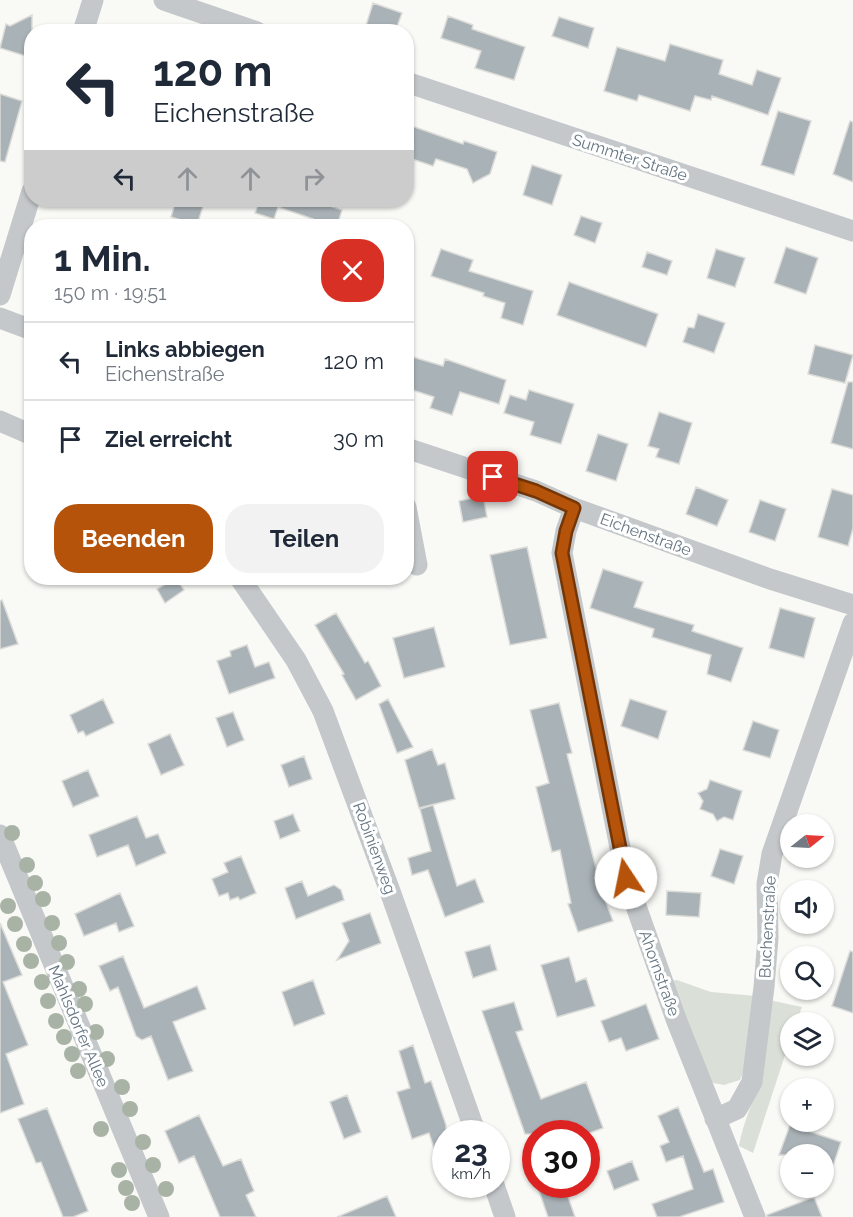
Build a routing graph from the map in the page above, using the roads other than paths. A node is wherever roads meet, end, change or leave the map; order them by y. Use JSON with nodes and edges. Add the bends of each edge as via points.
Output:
{"nodes":[{"id":1,"x":93,"y":0,"type":"edge"},
{"id":2,"x":164,"y":0,"type":"edge"},
{"id":3,"x":86,"y":24,"type":"edge"},
{"id":4,"x":233,"y":24,"type":"edge"},
{"id":5,"x":414,"y":85,"type":"edge"},
{"id":6,"x":27,"y":207,"type":"edge"},
{"id":7,"x":853,"y":231,"type":"edge"},
{"id":8,"x":0,"y":295,"type":"edge"},
{"id":9,"x":0,"y":318,"type":"edge"},
{"id":10,"x":24,"y":327,"type":"edge"},
{"id":11,"x":0,"y":421,"type":"edge"},
{"id":12,"x":24,"y":432,"type":"edge"},
{"id":13,"x":414,"y":451,"type":"edge"},
{"id":14,"x":574,"y":508,"type":"junction"},
{"id":15,"x":414,"y":549,"type":"edge"},
{"id":16,"x":417,"y":565,"type":"dead end"},
{"id":17,"x":245,"y":585,"type":"edge"},
{"id":18,"x":853,"y":605,"type":"edge"},
{"id":19,"x":853,"y":622,"type":"edge"},
{"id":20,"x":0,"y":835,"type":"edge"},
{"id":21,"x":716,"y":1119,"type":"junction"},
{"id":22,"x":471,"y":1120,"type":"edge"},
{"id":23,"x":498,"y":1198,"type":"edge"},
{"id":24,"x":159,"y":1217,"type":"edge"},
{"id":25,"x":505,"y":1217,"type":"edge"},
{"id":26,"x":755,"y":1217,"type":"edge"}],
"edges":[{"from":1,"to":3,"type":"street"},
{"from":2,"to":4,"type":"street"},
{"from":5,"to":7,"type":"street","name":"Summter Straße"},
{"from":6,"to":8,"type":"street"},
{"from":9,"to":10,"type":"street"},
{"from":11,"to":12,"type":"street"},
{"from":13,"to":14,"type":"street","name":"Eichenstraße","via":[[536,491]]},
{"from":14,"to":18,"type":"street","name":"Eichenstraße"},
{"from":14,"to":21,"type":"street","name":"Ahornstraße","via":[[562,553],[626,878]]},
{"from":15,"to":16,"type":"street"},
{"from":17,"to":22,"type":"street","name":"Robinienweg","via":[[296,660],[323,711]]},
{"from":19,"to":21,"type":"street","name":"Buchenstraße","via":[[772,854],[767,884],[764,987],[752,1082],[737,1108]]},
{"from":20,"to":24,"type":"street","name":"Mahlsdorfer Allee"},
{"from":21,"to":26,"type":"street","name":"Ahornstraße"},
{"from":23,"to":25,"type":"street"}]}
